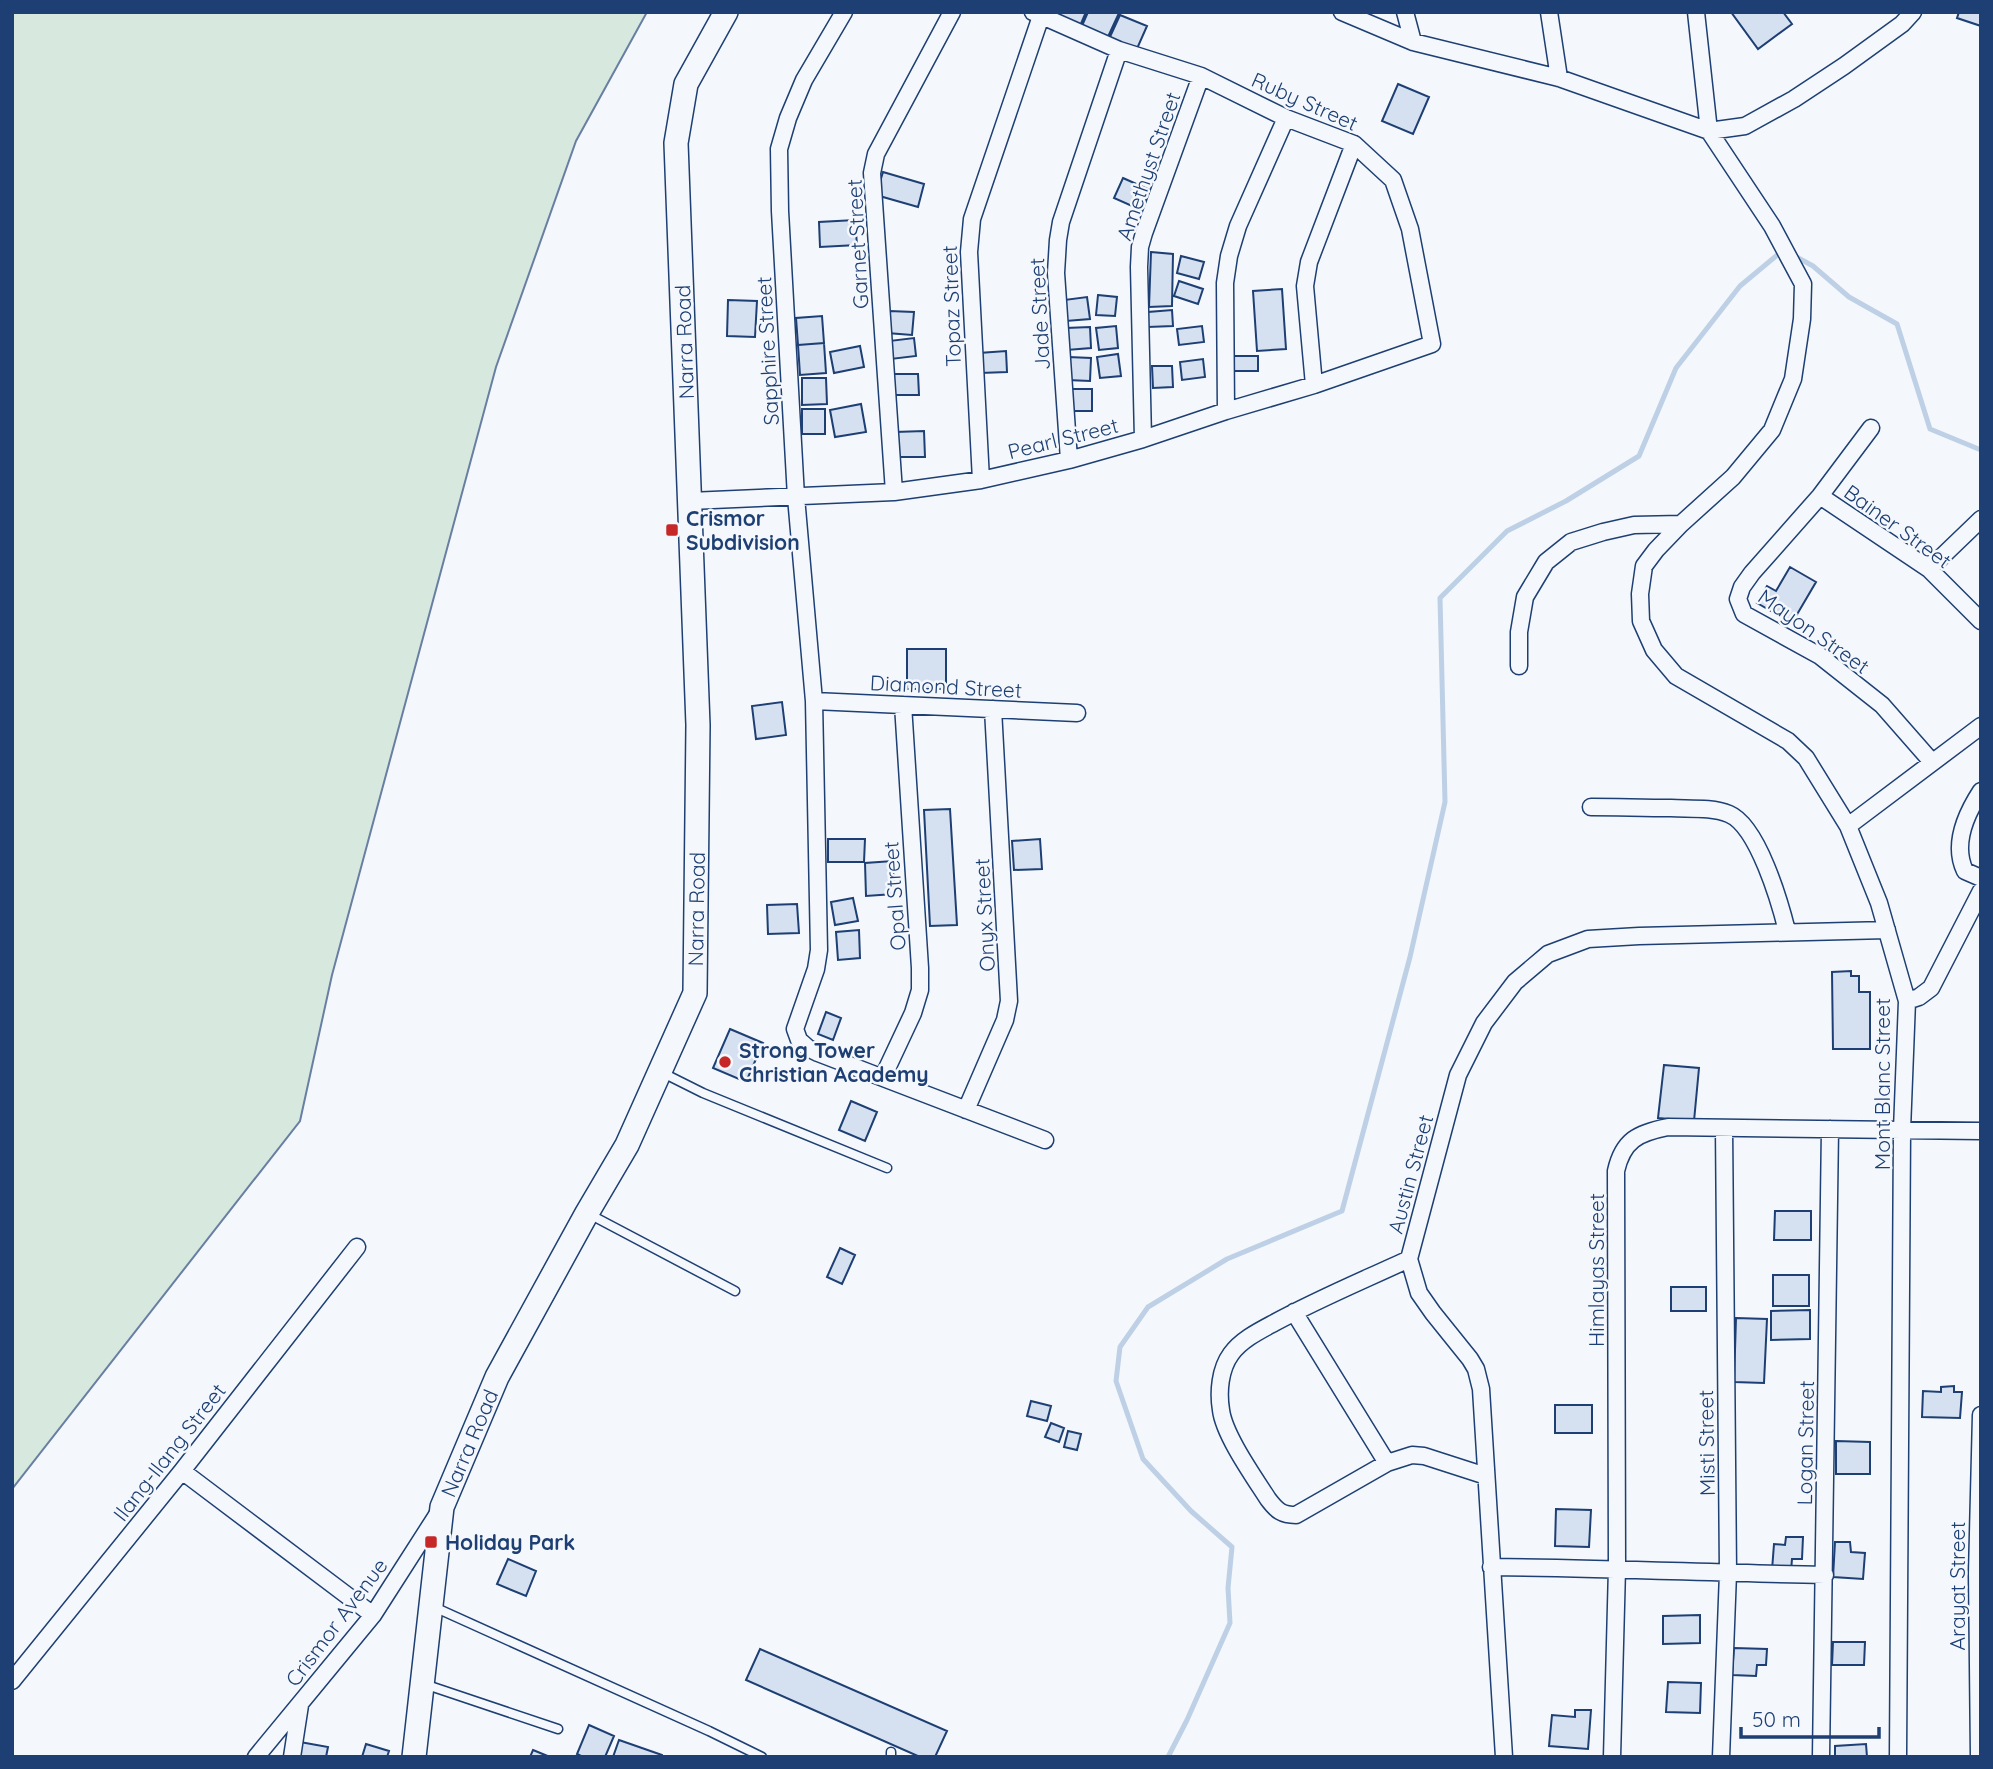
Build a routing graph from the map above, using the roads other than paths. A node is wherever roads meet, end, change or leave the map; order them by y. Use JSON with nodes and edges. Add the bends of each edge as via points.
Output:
{"nodes":[{"id":1,"x":726,"y":12,"type":"edge"},
{"id":2,"x":844,"y":12,"type":"edge"},
{"id":3,"x":952,"y":12,"type":"edge"},
{"id":4,"x":1342,"y":12,"type":"edge"},
{"id":5,"x":1405,"y":12,"type":"edge"},
{"id":6,"x":1549,"y":12,"type":"edge"},
{"id":7,"x":1696,"y":12,"type":"edge"},
{"id":8,"x":1913,"y":12,"type":"edge"},
{"id":9,"x":1037,"y":14,"type":"edge"},
{"id":10,"x":1413,"y":42,"type":"junction"},
{"id":11,"x":1119,"y":50,"type":"junction"},
{"id":12,"x":1201,"y":76,"type":"junction"},
{"id":13,"x":1559,"y":78,"type":"junction"},
{"id":14,"x":1286,"y":118,"type":"junction"},
{"id":15,"x":1709,"y":131,"type":"junction"},
{"id":16,"x":1354,"y":144,"type":"junction"},
{"id":17,"x":1432,"y":344,"type":"joint"},
{"id":18,"x":1314,"y":385,"type":"junction"},
{"id":19,"x":1226,"y":411,"type":"junction"},
{"id":20,"x":1871,"y":428,"type":"dead end"},
{"id":21,"x":1143,"y":439,"type":"junction"},
{"id":22,"x":1069,"y":460,"type":"junction"},
{"id":23,"x":981,"y":480,"type":"junction"},
{"id":24,"x":894,"y":492,"type":"junction"},
{"id":25,"x":1820,"y":496,"type":"junction"},
{"id":26,"x":796,"y":497,"type":"junction"},
{"id":27,"x":690,"y":501,"type":"junction"},
{"id":28,"x":1981,"y":519,"type":"edge"},
{"id":29,"x":1681,"y":524,"type":"junction"},
{"id":30,"x":1929,"y":569,"type":"junction"},
{"id":31,"x":1981,"y":621,"type":"edge"},
{"id":32,"x":1519,"y":666,"type":"dead end"},
{"id":33,"x":814,"y":701,"type":"junction"},
{"id":34,"x":903,"y":705,"type":"junction"},
{"id":35,"x":993,"y":709,"type":"junction"},
{"id":36,"x":1077,"y":713,"type":"dead end"},
{"id":37,"x":1981,"y":726,"type":"edge"},
{"id":38,"x":1932,"y":762,"type":"junction"},
{"id":39,"x":1981,"y":790,"type":"edge"},
{"id":40,"x":1591,"y":807,"type":"dead end"},
{"id":41,"x":1848,"y":825,"type":"junction"},
{"id":42,"x":1981,"y":878,"type":"edge"},
{"id":43,"x":1981,"y":891,"type":"edge"},
{"id":44,"x":1887,"y":930,"type":"junction"},
{"id":45,"x":1787,"y":932,"type":"junction"},
{"id":46,"x":1906,"y":1001,"type":"junction"},
{"id":47,"x":660,"y":1072,"type":"junction"},
{"id":48,"x":883,"y":1077,"type":"junction"},
{"id":49,"x":966,"y":1110,"type":"junction"},
{"id":50,"x":1724,"y":1128,"type":"junction"},
{"id":51,"x":1830,"y":1129,"type":"junction"},
{"id":52,"x":1902,"y":1130,"type":"junction"},
{"id":53,"x":1981,"y":1131,"type":"edge"},
{"id":54,"x":1045,"y":1140,"type":"dead end"},
{"id":55,"x":887,"y":1168,"type":"dead end"},
{"id":56,"x":587,"y":1213,"type":"junction"},
{"id":57,"x":357,"y":1247,"type":"dead end"},
{"id":58,"x":1409,"y":1259,"type":"junction"},
{"id":59,"x":735,"y":1291,"type":"dead end"},
{"id":60,"x":1294,"y":1312,"type":"junction"},
{"id":61,"x":1981,"y":1415,"type":"edge"},
{"id":62,"x":1387,"y":1462,"type":"junction"},
{"id":63,"x":181,"y":1471,"type":"junction"},
{"id":64,"x":1486,"y":1476,"type":"junction"},
{"id":65,"x":442,"y":1507,"type":"junction"},
{"id":66,"x":1491,"y":1567,"type":"junction"},
{"id":67,"x":1617,"y":1568,"type":"junction"},
{"id":68,"x":1728,"y":1573,"type":"junction"},
{"id":69,"x":1979,"y":1573,"type":"edge"},
{"id":70,"x":1825,"y":1575,"type":"junction"},
{"id":71,"x":432,"y":1605,"type":"junction"},
{"id":72,"x":373,"y":1615,"type":"junction"},
{"id":73,"x":12,"y":1681,"type":"edge"},
{"id":74,"x":423,"y":1684,"type":"junction"},
{"id":75,"x":301,"y":1702,"type":"junction"},
{"id":76,"x":558,"y":1729,"type":"dead end"},
{"id":77,"x":256,"y":1757,"type":"edge"},
{"id":78,"x":292,"y":1757,"type":"edge"},
{"id":79,"x":414,"y":1757,"type":"edge"},
{"id":80,"x":762,"y":1757,"type":"edge"},
{"id":81,"x":1504,"y":1757,"type":"edge"},
{"id":82,"x":1612,"y":1757,"type":"edge"},
{"id":83,"x":1721,"y":1757,"type":"edge"},
{"id":84,"x":1821,"y":1757,"type":"edge"},
{"id":85,"x":1898,"y":1757,"type":"edge"},
{"id":86,"x":1979,"y":1757,"type":"edge"}],
"edges":[{"from":1,"to":27,"type":"street","name":"Narra Road","via":[[687,84],[676,143]]},
{"from":2,"to":26,"type":"street","name":"Sapphire Street","via":[[804,80],[779,149]]},
{"from":3,"to":24,"type":"street","name":"Garnet Street","via":[[876,154],[872,173]]},
{"from":4,"to":10,"type":"street"},
{"from":5,"to":10,"type":"street"},
{"from":6,"to":13,"type":"street"},
{"from":7,"to":15,"type":"street","name":"Mont Blanc Street"},
{"from":8,"to":15,"type":"street","via":[[1794,99],[1745,126]]},
{"from":9,"to":11,"type":"street","name":"Ruby Street"},
{"from":9,"to":23,"type":"street","name":"Topaz Street","via":[[969,234]]},
{"from":10,"to":13,"type":"street"},
{"from":11,"to":12,"type":"street","name":"Ruby Street"},
{"from":11,"to":22,"type":"street","name":"Jade Street","via":[[1058,240],[1056,272]]},
{"from":12,"to":14,"type":"street","name":"Ruby Street"},
{"from":12,"to":21,"type":"street","name":"Amethyst Street","via":[[1140,247]]},
{"from":13,"to":15,"type":"street"},
{"from":14,"to":16,"type":"street","name":"Ruby Street"},
{"from":14,"to":19,"type":"street","via":[[1229,256]]},
{"from":15,"to":29,"type":"street","name":"Mont Blanc Street","via":[[1772,226],[1803,284],[1802,319],[1793,379],[1772,430],[1733,477]]},
{"from":16,"to":17,"type":"street","name":"Ruby Street","via":[[1393,180],[1410,229]]},
{"from":16,"to":18,"type":"street","via":[[1309,262],[1305,286]]},
{"from":17,"to":18,"type":"street","name":"Pearl Street"},
{"from":18,"to":19,"type":"street","name":"Pearl Street"},
{"from":19,"to":21,"type":"street","name":"Pearl Street"},
{"from":20,"to":25,"type":"street","name":"Mayon Street"},
{"from":21,"to":22,"type":"street","name":"Pearl Street"},
{"from":22,"to":23,"type":"street","name":"Pearl Street"},
{"from":23,"to":24,"type":"street","name":"Pearl Street"},
{"from":24,"to":26,"type":"street","name":"Pearl Street"},
{"from":25,"to":30,"type":"street","name":"Bainer Street"},
{"from":25,"to":38,"type":"street","name":"Mayon Street","via":[[1742,587],[1738,599],[1744,614],[1820,656],[1882,705]]},
{"from":26,"to":27,"type":"street","name":"Pearl Street"},
{"from":26,"to":33,"type":"street","name":"Sapphire Street"},
{"from":27,"to":47,"type":"street","name":"Narra Road","via":[[698,725],[695,993]]},
{"from":28,"to":30,"type":"street"},
{"from":29,"to":32,"type":"street","via":[[1603,532],[1570,542],[1546,562],[1525,597]]},
{"from":29,"to":41,"type":"street","name":"Mont Blanc Street","via":[[1644,566],[1640,621],[1654,650],[1676,676],[1788,741],[1806,758]]},
{"from":30,"to":31,"type":"street","name":"Bainer Street"},
{"from":33,"to":34,"type":"street","name":"Diamond Street"},
{"from":33,"to":48,"type":"street","name":"Sapphire Street","via":[[819,950],[795,1029],[808,1048]]},
{"from":34,"to":35,"type":"street","name":"Diamond Street"},
{"from":34,"to":48,"type":"street","name":"Opal Street","via":[[920,990]]},
{"from":35,"to":36,"type":"street","name":"Diamond Street"},
{"from":35,"to":49,"type":"street","name":"Onyx Street","via":[[1009,1001]]},
{"from":37,"to":38,"type":"street"},
{"from":38,"to":41,"type":"street"},
{"from":39,"to":42,"type":"street","via":[[1968,810],[1960,860],[1965,871]]},
{"from":40,"to":45,"type":"street","via":[[1730,814],[1756,845]]},
{"from":41,"to":44,"type":"street","name":"Mont Blanc Street"},
{"from":43,"to":46,"type":"street","via":[[1931,988]]},
{"from":44,"to":45,"type":"street","name":"Austin Street"},
{"from":44,"to":46,"type":"street","name":"Mont Blanc Street"},
{"from":45,"to":58,"type":"street","name":"Austin Street","via":[[1588,939],[1548,954],[1515,982],[1484,1023],[1458,1075]]},
{"from":46,"to":52,"type":"street","name":"Mont Blanc Street"},
{"from":47,"to":55,"type":"lane"},
{"from":47,"to":56,"type":"street","name":"Narra Road","via":[[627,1145]]},
{"from":48,"to":49,"type":"street"},
{"from":49,"to":54,"type":"street"},
{"from":50,"to":51,"type":"street","name":"Himlayas Street"},
{"from":50,"to":67,"type":"street","name":"Himlayas Street","via":[[1646,1131],[1619,1156]]},
{"from":50,"to":68,"type":"street","name":"Misti Street"},
{"from":51,"to":52,"type":"street","name":"Himlayas Street"},
{"from":51,"to":70,"type":"street","name":"Logan Street"},
{"from":52,"to":53,"type":"street","name":"Himlayas Street"},
{"from":52,"to":85,"type":"street","name":"Mont Blanc Street"},
{"from":56,"to":59,"type":"lane"},
{"from":56,"to":65,"type":"street","name":"Narra Road","via":[[497,1377]]},
{"from":57,"to":63,"type":"street","name":"Ilang-Ilang Street"},
{"from":58,"to":60,"type":"street"},
{"from":58,"to":64,"type":"street","name":"Austin Street","via":[[1419,1293],[1476,1369]]},
{"from":60,"to":62,"type":"street"},
{"from":60,"to":62,"type":"street","via":[[1249,1337],[1222,1371],[1220,1411],[1226,1428],[1268,1499],[1284,1515],[1296,1515]]},
{"from":61,"to":69,"type":"street","name":"Arayat Street"},
{"from":62,"to":64,"type":"street","via":[[1424,1455]]},
{"from":63,"to":72,"type":"street"},
{"from":63,"to":73,"type":"street","name":"Ilang-Ilang Street"},
{"from":64,"to":66,"type":"street","name":"Austin Street"},
{"from":65,"to":71,"type":"street","name":"Narra Road"},
{"from":65,"to":72,"type":"street","name":"Crismor Avenue"},
{"from":66,"to":67,"type":"street"},
{"from":66,"to":81,"type":"street","name":"Austin Street"},
{"from":67,"to":68,"type":"street"},
{"from":67,"to":82,"type":"street","name":"Himlayas Street"},
{"from":68,"to":70,"type":"street"},
{"from":68,"to":83,"type":"street","name":"Misti Street"},
{"from":69,"to":86,"type":"street","name":"Arayat Street"},
{"from":70,"to":84,"type":"street","name":"Logan Street"},
{"from":71,"to":74,"type":"street","name":"Narra Road"},
{"from":71,"to":80,"type":"lane"},
{"from":72,"to":75,"type":"street","name":"Crismor Avenue"},
{"from":74,"to":76,"type":"lane"},
{"from":74,"to":79,"type":"street","name":"Narra Road"},
{"from":75,"to":77,"type":"street","name":"Crismor Avenue"},
{"from":75,"to":78,"type":"street"}]}
